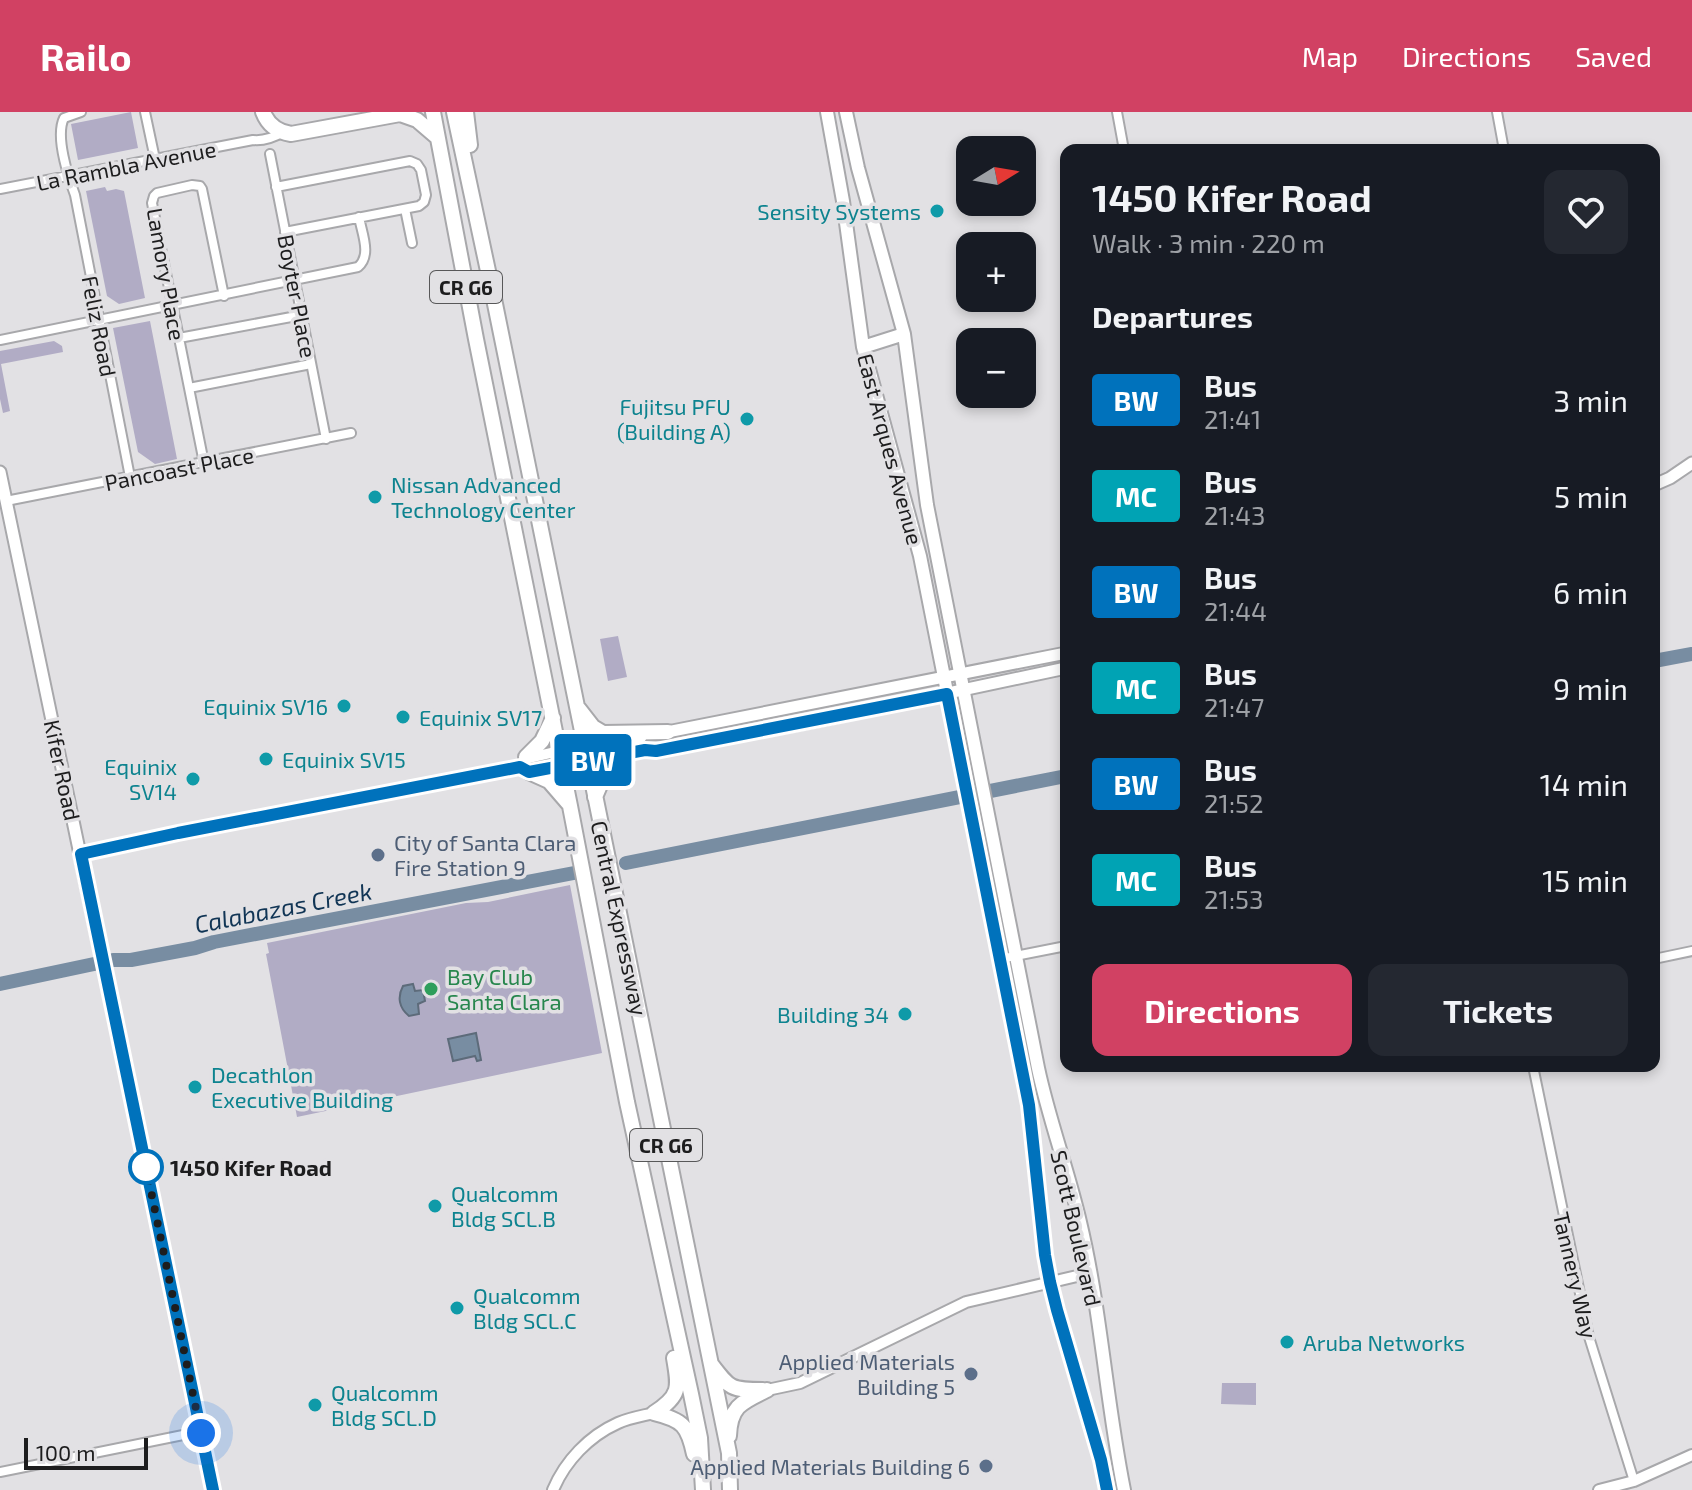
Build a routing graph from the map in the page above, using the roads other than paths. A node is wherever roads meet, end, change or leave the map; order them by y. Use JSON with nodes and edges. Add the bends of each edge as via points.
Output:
{"nodes":[{"id":1,"x":81,"y":112,"type":"edge"},
{"id":2,"x":145,"y":112,"type":"edge"},
{"id":3,"x":263,"y":112,"type":"edge"},
{"id":4,"x":433,"y":112,"type":"edge"},
{"id":5,"x":454,"y":112,"type":"edge"},
{"id":6,"x":466,"y":112,"type":"edge"},
{"id":7,"x":827,"y":112,"type":"edge"},
{"id":8,"x":846,"y":112,"type":"edge"},
{"id":9,"x":1117,"y":112,"type":"edge"},
{"id":10,"x":1497,"y":112,"type":"edge"},
{"id":11,"x":401,"y":113,"type":"edge"},
{"id":12,"x":277,"y":129,"type":"junction"},
{"id":13,"x":438,"y":138,"type":"junction"},
{"id":14,"x":1123,"y":144,"type":"edge"},
{"id":15,"x":1503,"y":144,"type":"edge"},
{"id":16,"x":270,"y":154,"type":"dead end"},
{"id":17,"x":155,"y":159,"type":"junction"},
{"id":18,"x":68,"y":176,"type":"junction"},
{"id":19,"x":276,"y":187,"type":"junction"},
{"id":20,"x":0,"y":189,"type":"edge"},
{"id":21,"x":405,"y":209,"type":"junction"},
{"id":22,"x":359,"y":217,"type":"junction"},
{"id":23,"x":285,"y":232,"type":"junction"},
{"id":24,"x":412,"y":243,"type":"dead end"},
{"id":25,"x":295,"y":281,"type":"junction"},
{"id":26,"x":224,"y":296,"type":"junction"},
{"id":27,"x":494,"y":299,"type":"junction"},
{"id":28,"x":173,"y":305,"type":"junction"},
{"id":29,"x":302,"y":315,"type":"junction"},
{"id":30,"x":99,"y":320,"type":"junction"},
{"id":31,"x":904,"y":334,"type":"junction"},
{"id":32,"x":179,"y":338,"type":"junction"},
{"id":33,"x":0,"y":340,"type":"edge"},
{"id":34,"x":863,"y":347,"type":"junction"},
{"id":35,"x":311,"y":364,"type":"junction"},
{"id":36,"x":189,"y":388,"type":"junction"},
{"id":37,"x":351,"y":433,"type":"dead end"},
{"id":38,"x":326,"y":439,"type":"junction"},
{"id":39,"x":204,"y":463,"type":"junction"},
{"id":40,"x":1692,"y":463,"type":"edge"},
{"id":41,"x":0,"y":472,"type":"edge"},
{"id":42,"x":130,"y":477,"type":"junction"},
{"id":43,"x":1660,"y":482,"type":"edge"},
{"id":44,"x":6,"y":501,"type":"junction"},
{"id":45,"x":1060,"y":654,"type":"edge"},
{"id":46,"x":1060,"y":669,"type":"edge"},
{"id":47,"x":960,"y":675,"type":"junction"},
{"id":48,"x":944,"y":678,"type":"junction"},
{"id":49,"x":963,"y":690,"type":"junction"},
{"id":50,"x":947,"y":694,"type":"junction"},
{"id":51,"x":576,"y":705,"type":"junction"},
{"id":52,"x":553,"y":718,"type":"junction"},
{"id":53,"x":668,"y":732,"type":"junction"},
{"id":54,"x":586,"y":754,"type":"junction"},
{"id":55,"x":623,"y":754,"type":"junction"},
{"id":56,"x":561,"y":758,"type":"junction"},
{"id":57,"x":525,"y":765,"type":"junction"},
{"id":58,"x":980,"y":781,"type":"joint"},
{"id":59,"x":965,"y":784,"type":"joint"},
{"id":60,"x":595,"y":797,"type":"junction"},
{"id":61,"x":570,"y":806,"type":"junction"},
{"id":62,"x":81,"y":854,"type":"junction"},
{"id":63,"x":1060,"y":947,"type":"edge"},
{"id":64,"x":1692,"y":951,"type":"edge"},
{"id":65,"x":1016,"y":956,"type":"junction"},
{"id":66,"x":1660,"y":958,"type":"edge"},
{"id":67,"x":1000,"y":959,"type":"junction"},
{"id":68,"x":1534,"y":1072,"type":"edge"},
{"id":69,"x":661,"y":1259,"type":"junction"},
{"id":70,"x":1090,"y":1273,"type":"junction"},
{"id":71,"x":1050,"y":1282,"type":"junction"},
{"id":72,"x":709,"y":1363,"type":"junction"},
{"id":73,"x":767,"y":1390,"type":"junction"},
{"id":74,"x":654,"y":1413,"type":"junction"},
{"id":75,"x":201,"y":1433,"type":"junction"},
{"id":76,"x":729,"y":1453,"type":"junction"},
{"id":77,"x":1692,"y":1455,"type":"edge"},
{"id":78,"x":0,"y":1472,"type":"edge"},
{"id":79,"x":1634,"y":1481,"type":"junction"},
{"id":80,"x":213,"y":1490,"type":"edge"},
{"id":81,"x":553,"y":1490,"type":"edge"},
{"id":82,"x":700,"y":1490,"type":"edge"},
{"id":83,"x":730,"y":1490,"type":"edge"},
{"id":84,"x":1107,"y":1490,"type":"edge"},
{"id":85,"x":1124,"y":1490,"type":"edge"},
{"id":86,"x":1599,"y":1490,"type":"edge"}],
"edges":[{"from":1,"to":18,"type":"street","name":"Feliz Road","via":[[62,121]]},
{"from":2,"to":17,"type":"street"},
{"from":3,"to":12,"type":"highway"},
{"from":4,"to":13,"type":"highway","name":"Central Expressway","number":"CR G6"},
{"from":5,"to":27,"type":"highway","name":"Central Expressway","number":"CR G6"},
{"from":6,"to":27,"type":"highway","via":[[494,268]]},
{"from":7,"to":34,"type":"main road","name":"East Arques Avenue"},
{"from":8,"to":31,"type":"main road","name":"East Arques Avenue"},
{"from":9,"to":14,"type":"street"},
{"from":10,"to":15,"type":"street"},
{"from":11,"to":12,"type":"highway","via":[[303,133]]},
{"from":11,"to":13,"type":"highway"},
{"from":12,"to":17,"type":"street","name":"La Rambla Avenue","via":[[253,140]]},
{"from":13,"to":52,"type":"highway","name":"Central Expressway","number":"CR G6"},
{"from":16,"to":19,"type":"street","name":"Boyter Place"},
{"from":17,"to":18,"type":"street","name":"La Rambla Avenue"},
{"from":18,"to":20,"type":"street","name":"La Rambla Avenue"},
{"from":18,"to":30,"type":"street","name":"Feliz Road"},
{"from":19,"to":21,"type":"street","via":[[413,162],[421,170],[426,200]]},
{"from":19,"to":23,"type":"street","name":"Boyter Place"},
{"from":21,"to":22,"type":"street"},
{"from":21,"to":24,"type":"street"},
{"from":22,"to":23,"type":"street"},
{"from":22,"to":25,"type":"street","via":[[366,253],[362,264]]},
{"from":23,"to":25,"type":"street","name":"Boyter Place"},
{"from":25,"to":26,"type":"street"},
{"from":25,"to":29,"type":"street","name":"Boyter Place"},
{"from":26,"to":28,"type":"street"},
{"from":26,"to":28,"type":"street","name":"Lamory Place","via":[[204,193],[192,185],[153,199]]},
{"from":27,"to":51,"type":"highway","name":"Central Expressway","number":"CR G6"},
{"from":28,"to":30,"type":"street"},
{"from":28,"to":32,"type":"street","name":"Lamory Place"},
{"from":29,"to":32,"type":"street"},
{"from":29,"to":35,"type":"street","name":"Boyter Place"},
{"from":30,"to":33,"type":"street"},
{"from":30,"to":42,"type":"street","name":"Feliz Road"},
{"from":31,"to":34,"type":"main road"},
{"from":31,"to":47,"type":"main road","name":"East Arques Avenue","via":[[927,505]]},
{"from":32,"to":36,"type":"street","name":"Lamory Place"},
{"from":34,"to":48,"type":"main road","name":"East Arques Avenue","via":[[920,556]]},
{"from":35,"to":36,"type":"street"},
{"from":35,"to":38,"type":"street","name":"Boyter Place"},
{"from":36,"to":39,"type":"street","name":"Lamory Place"},
{"from":37,"to":38,"type":"street","name":"Pancoast Place"},
{"from":38,"to":39,"type":"street","name":"Pancoast Place"},
{"from":39,"to":42,"type":"street","name":"Pancoast Place"},
{"from":40,"to":43,"type":"main road"},
{"from":41,"to":44,"type":"main road","name":"Kifer Road"},
{"from":42,"to":44,"type":"street","name":"Pancoast Place"},
{"from":44,"to":62,"type":"main road","name":"Kifer Road"},
{"from":45,"to":47,"type":"main road"},
{"from":46,"to":49,"type":"main road"},
{"from":47,"to":48,"type":"main road"},
{"from":47,"to":49,"type":"main road","name":"East Arques Avenue"},
{"from":48,"to":50,"type":"main road","name":"East Arques Avenue"},
{"from":48,"to":53,"type":"main road"},
{"from":49,"to":50,"type":"main road"},
{"from":49,"to":58,"type":"main road","name":"East Arques Avenue"},
{"from":50,"to":55,"type":"main road"},
{"from":50,"to":59,"type":"main road","name":"East Arques Avenue"},
{"from":51,"to":53,"type":"highway","via":[[603,733]]},
{"from":51,"to":54,"type":"highway","name":"Central Expressway","number":"CR G6"},
{"from":52,"to":56,"type":"highway","name":"Central Expressway","number":"CR G6"},
{"from":52,"to":57,"type":"highway"},
{"from":53,"to":54,"type":"main road"},
{"from":54,"to":55,"type":"main road"},
{"from":54,"to":56,"type":"main road"},
{"from":54,"to":60,"type":"highway","name":"Central Expressway","number":"CR G6"},
{"from":55,"to":60,"type":"highway","via":[[606,771]]},
{"from":56,"to":57,"type":"street"},
{"from":56,"to":61,"type":"highway","name":"Central Expressway","number":"CR G6"},
{"from":57,"to":61,"type":"highway","via":[[549,781]]},
{"from":57,"to":62,"type":"street"},
{"from":58,"to":65,"type":"main road","name":"Scott Boulevard"},
{"from":59,"to":67,"type":"main road","name":"Scott Boulevard"},
{"from":60,"to":72,"type":"highway","name":"Central Expressway","number":"CR G6"},
{"from":61,"to":69,"type":"highway","name":"Central Expressway","number":"CR G6"},
{"from":62,"to":75,"type":"main road","name":"Kifer Road"},
{"from":63,"to":65,"type":"street"},
{"from":64,"to":66,"type":"street"},
{"from":65,"to":67,"type":"street"},
{"from":65,"to":70,"type":"main road","name":"Scott Boulevard","via":[[1048,1113]]},
{"from":67,"to":71,"type":"main road","name":"Scott Boulevard","via":[[1029,1105]]},
{"from":68,"to":79,"type":"street","name":"Tannery Way","via":[[1589,1337]]},
{"from":69,"to":74,"type":"highway","via":[[659,1279],[678,1386],[672,1400]]},
{"from":69,"to":82,"type":"highway","name":"Central Expressway","number":"CR G6","via":[[697,1423]]},
{"from":70,"to":71,"type":"street"},
{"from":70,"to":85,"type":"main road","name":"Scott Boulevard"},
{"from":71,"to":73,"type":"street","via":[[966,1302],[800,1383]]},
{"from":71,"to":84,"type":"main road","name":"Scott Boulevard"},
{"from":72,"to":73,"type":"highway","via":[[735,1389]]},
{"from":72,"to":76,"type":"highway","name":"Central Expressway","number":"CR G6"},
{"from":73,"to":76,"type":"highway","via":[[733,1412]]},
{"from":74,"to":81,"type":"street","via":[[620,1422],[586,1443]]},
{"from":74,"to":82,"type":"highway","via":[[686,1428]]},
{"from":75,"to":78,"type":"street"},
{"from":75,"to":80,"type":"main road","name":"Kifer Road"},
{"from":76,"to":83,"type":"highway","name":"Central Expressway","number":"CR G6"},
{"from":77,"to":79,"type":"street"},
{"from":79,"to":86,"type":"street"}]}
